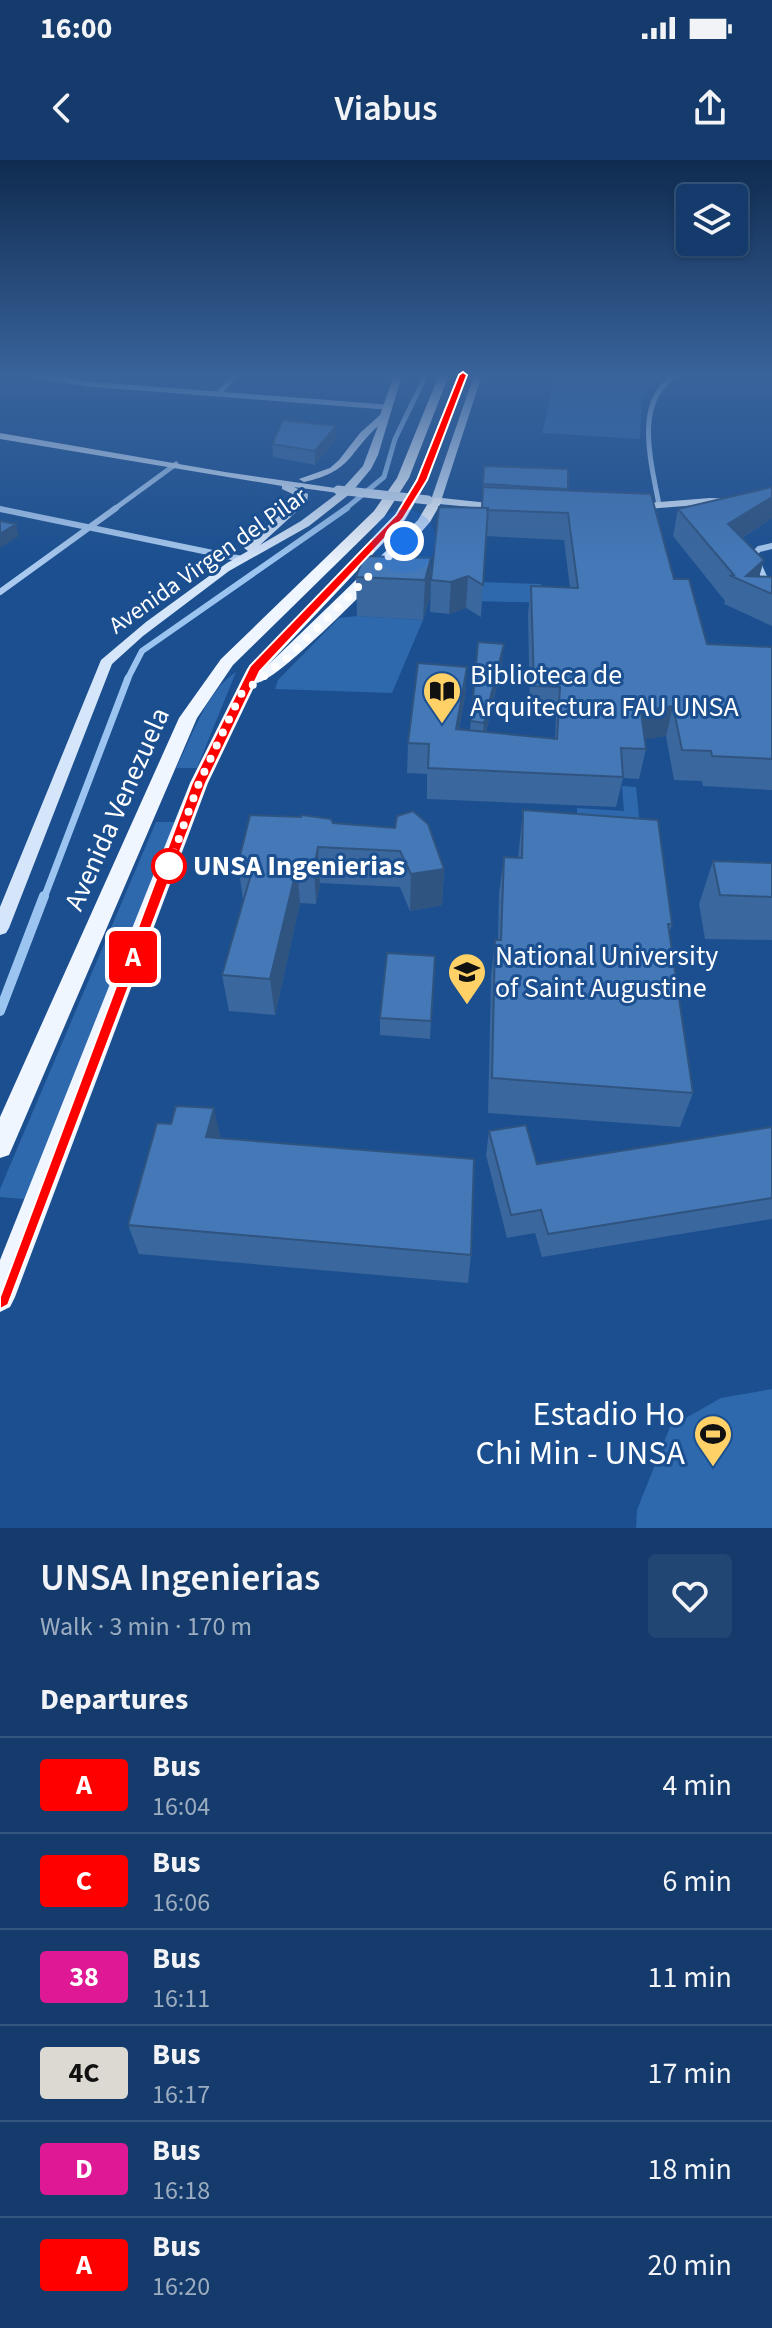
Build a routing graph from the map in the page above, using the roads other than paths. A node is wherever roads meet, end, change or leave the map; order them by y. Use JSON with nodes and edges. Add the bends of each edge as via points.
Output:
{"nodes":[{"id":1,"x":18,"y":439,"type":"edge"},
{"id":2,"x":361,"y":439,"type":"edge"},
{"id":3,"x":377,"y":439,"type":"edge"},
{"id":4,"x":419,"y":439,"type":"edge"},
{"id":5,"x":438,"y":439,"type":"edge"},
{"id":6,"x":455,"y":439,"type":"edge"},
{"id":7,"x":650,"y":439,"type":"edge"},
{"id":8,"x":176,"y":464,"type":"junction"},
{"id":9,"x":225,"y":475,"type":"junction"},
{"id":10,"x":304,"y":479,"type":"junction"},
{"id":11,"x":340,"y":487,"type":"junction"},
{"id":12,"x":434,"y":497,"type":"junction"},
{"id":13,"x":509,"y":498,"type":"edge"},
{"id":14,"x":772,"y":503,"type":"edge"},
{"id":15,"x":659,"y":505,"type":"junction"},
{"id":16,"x":518,"y":507,"type":"edge"},
{"id":17,"x":621,"y":508,"type":"edge"},
{"id":18,"x":0,"y":509,"type":"edge"},
{"id":19,"x":92,"y":527,"type":"junction"},
{"id":20,"x":772,"y":546,"type":"edge"},
{"id":21,"x":242,"y":559,"type":"junction"},
{"id":22,"x":772,"y":584,"type":"edge"},
{"id":23,"x":0,"y":592,"type":"edge"},
{"id":24,"x":241,"y":694,"type":"junction"},
{"id":25,"x":0,"y":928,"type":"edge"},
{"id":26,"x":0,"y":1146,"type":"edge"},
{"id":27,"x":0,"y":1297,"type":"edge"}],
"edges":[{"from":1,"to":8,"type":"main road"},
{"from":2,"to":10,"type":"main road","via":[[341,466]]},
{"from":3,"to":21,"type":"main road","name":"Avenida Virgen del Pilar","via":[[360,477],[296,528]]},
{"from":4,"to":26,"type":"main road","name":"Avenida Venezuela","via":[[403,478],[379,514],[227,662],[188,718]]},
{"from":5,"to":24,"type":"main road","via":[[400,517],[255,669]]},
{"from":6,"to":12,"type":"main road"},
{"from":7,"to":15,"type":"street"},
{"from":8,"to":9,"type":"main road"},
{"from":8,"to":10,"type":"main road"},
{"from":8,"to":19,"type":"street"},
{"from":9,"to":11,"type":"main road"},
{"from":9,"to":21,"type":"main road","via":[[290,488],[304,496]]},
{"from":10,"to":11,"type":"main road"},
{"from":11,"to":12,"type":"main road","bridge":true},
{"from":12,"to":13,"type":"main road"},
{"from":12,"to":16,"type":"main road"},
{"from":12,"to":24,"type":"main road","via":[[423,522],[287,658]]},
{"from":14,"to":15,"type":"main road"},
{"from":15,"to":17,"type":"main road"},
{"from":18,"to":19,"type":"street"},
{"from":19,"to":21,"type":"street"},
{"from":19,"to":23,"type":"street"},
{"from":20,"to":22,"type":"street","via":[[754,554]]},
{"from":21,"to":25,"type":"main road","name":"Avenida Virgen del Pilar","via":[[133,637],[106,663]]},
{"from":24,"to":27,"type":"main road","via":[[199,783]]}]}
